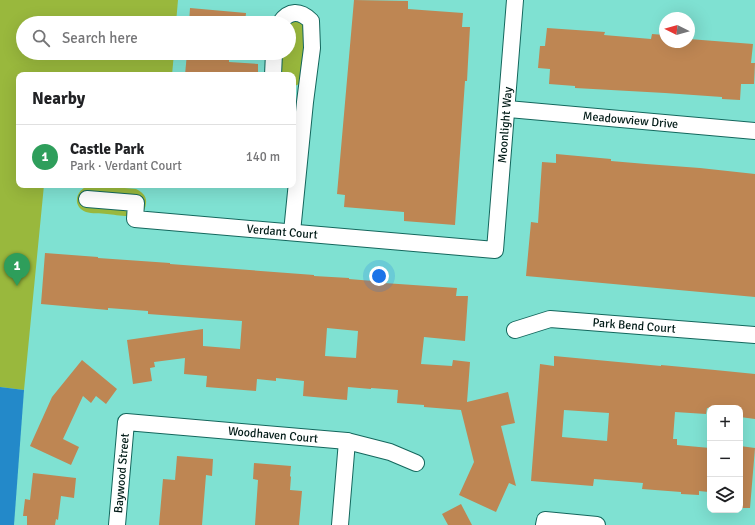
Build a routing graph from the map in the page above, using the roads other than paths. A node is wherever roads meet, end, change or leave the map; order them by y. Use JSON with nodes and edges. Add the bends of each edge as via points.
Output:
{"nodes":[{"id":1,"x":515,"y":0,"type":"edge"},
{"id":2,"x":284,"y":16,"type":"edge"},
{"id":3,"x":274,"y":60,"type":"edge"},
{"id":4,"x":273,"y":72,"type":"edge"},
{"id":5,"x":299,"y":101,"type":"edge"},
{"id":6,"x":506,"y":109,"type":"junction"},
{"id":7,"x":755,"y":131,"type":"edge"},
{"id":8,"x":296,"y":157,"type":"edge"},
{"id":9,"x":294,"y":188,"type":"edge"},
{"id":10,"x":87,"y":199,"type":"dead end"},
{"id":11,"x":292,"y":232,"type":"junction"},
{"id":12,"x":494,"y":250,"type":"joint"},
{"id":13,"x":515,"y":330,"type":"dead end"},
{"id":14,"x":755,"y":335,"type":"edge"},
{"id":15,"x":126,"y":422,"type":"joint"},
{"id":16,"x":347,"y":441,"type":"junction"},
{"id":17,"x":416,"y":463,"type":"dead end"},
{"id":18,"x":544,"y":523,"type":"edge"},
{"id":19,"x":118,"y":525,"type":"edge"},
{"id":20,"x":340,"y":525,"type":"edge"},
{"id":21,"x":597,"y":525,"type":"edge"}],
"edges":[{"from":1,"to":6,"type":"street","name":"Moonlight Way"},
{"from":2,"to":5,"type":"street","via":[[295,13],[305,15],[311,21],[312,48]]},
{"from":3,"to":4,"type":"street"},
{"from":5,"to":8,"type":"street"},
{"from":6,"to":7,"type":"street","name":"Meadowview Drive"},
{"from":6,"to":12,"type":"street","name":"Moonlight Way"},
{"from":9,"to":11,"type":"street"},
{"from":10,"to":11,"type":"street","name":"Verdant Court","via":[[136,203],[135,218]]},
{"from":11,"to":12,"type":"street","name":"Verdant Court"},
{"from":13,"to":14,"type":"street","name":"Park Bend Court","via":[[550,320]]},
{"from":15,"to":16,"type":"street","name":"Woodhaven Court"},
{"from":15,"to":19,"type":"street","name":"Baywood Street"},
{"from":16,"to":17,"type":"street","name":"Woodhaven Court","via":[[390,452]]},
{"from":16,"to":20,"type":"street"},
{"from":18,"to":21,"type":"street"}]}
